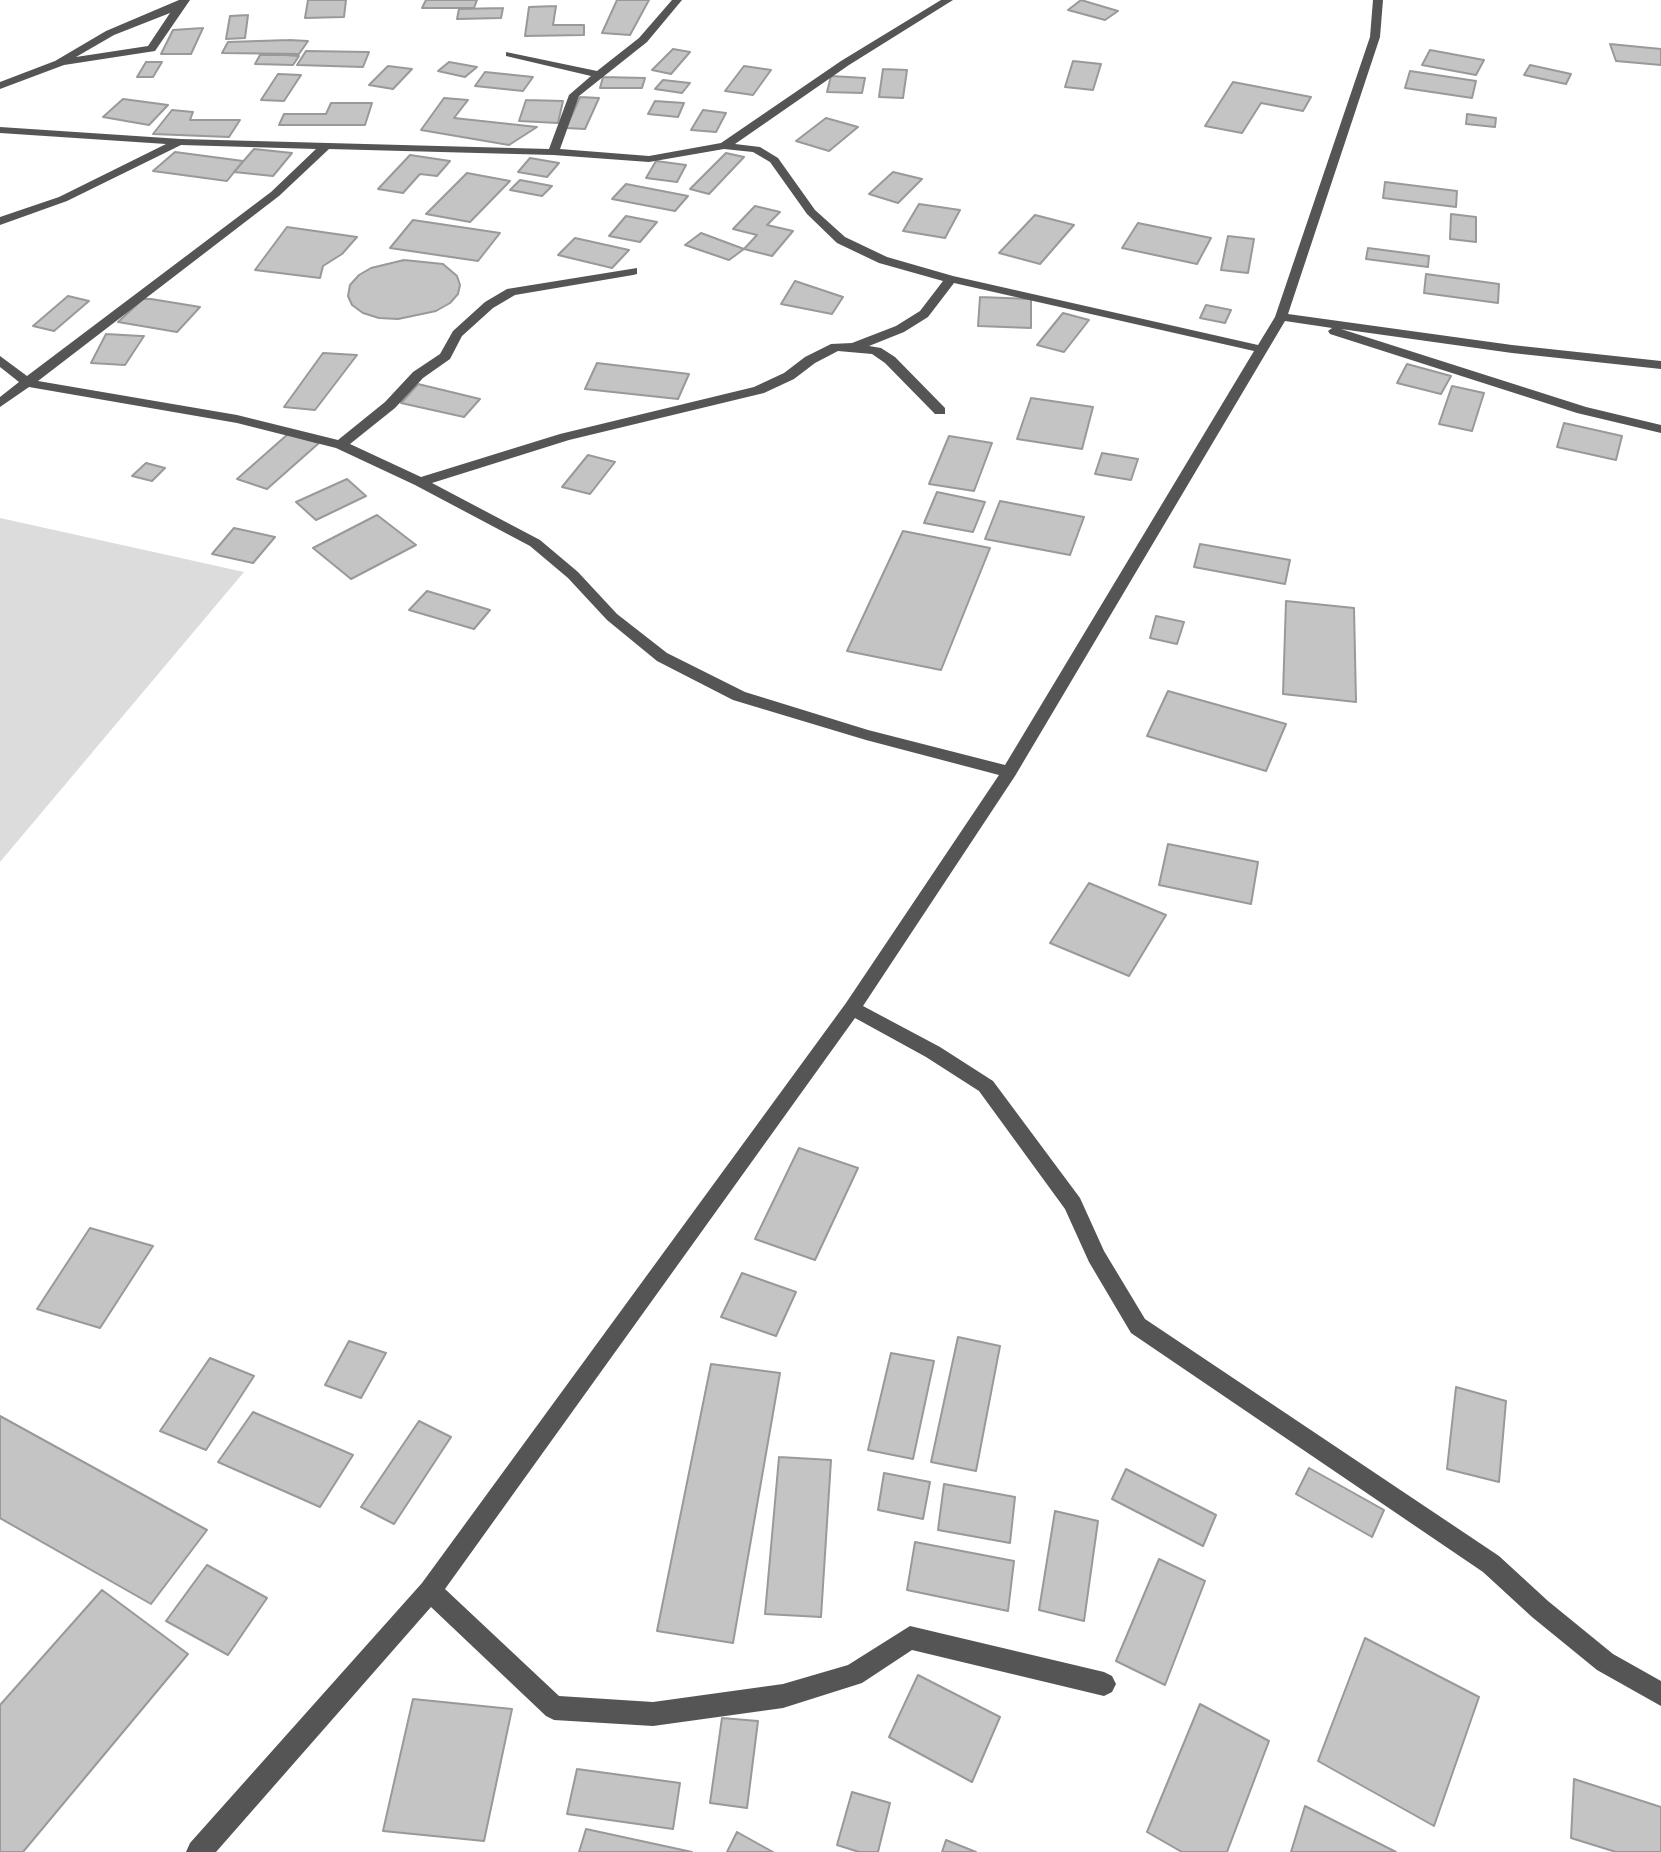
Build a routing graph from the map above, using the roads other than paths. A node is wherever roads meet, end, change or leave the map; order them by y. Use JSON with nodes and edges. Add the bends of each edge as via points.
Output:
{"nodes":[{"id":1,"x":677,"y":0,"type":"edge"},
{"id":2,"x":948,"y":0,"type":"edge"},
{"id":3,"x":1378,"y":0,"type":"edge"},
{"id":4,"x":182,"y":3,"type":"edge"},
{"id":5,"x":510,"y":54,"type":"dead end"},
{"id":6,"x":59,"y":63,"type":"junction"},
{"id":7,"x":599,"y":75,"type":"junction"},
{"id":8,"x":0,"y":86,"type":"edge"},
{"id":9,"x":0,"y":130,"type":"edge"},
{"id":10,"x":181,"y":142,"type":"junction"},
{"id":11,"x":326,"y":146,"type":"junction"},
{"id":12,"x":724,"y":146,"type":"junction"},
{"id":13,"x":553,"y":152,"type":"junction"},
{"id":14,"x":0,"y":221,"type":"edge"},
{"id":15,"x":633,"y":271,"type":"dead end"},
{"id":16,"x":951,"y":279,"type":"junction"},
{"id":17,"x":1281,"y":317,"type":"junction"},
{"id":18,"x":1308,"y":321,"type":"junction"},
{"id":19,"x":855,"y":347,"type":"junction"},
{"id":20,"x":1260,"y":349,"type":"junction"},
{"id":21,"x":0,"y":360,"type":"edge"},
{"id":22,"x":1661,"y":365,"type":"edge"},
{"id":23,"x":28,"y":383,"type":"junction"},
{"id":24,"x":0,"y":403,"type":"edge"},
{"id":25,"x":940,"y":411,"type":"dead end"},
{"id":26,"x":1661,"y":429,"type":"edge"},
{"id":27,"x":341,"y":445,"type":"junction"},
{"id":28,"x":420,"y":482,"type":"junction"},
{"id":29,"x":1009,"y":772,"type":"junction"},
{"id":30,"x":852,"y":1007,"type":"junction"},
{"id":31,"x":430,"y":1591,"type":"junction"},
{"id":32,"x":1104,"y":1684,"type":"dead end"},
{"id":33,"x":1661,"y":1694,"type":"edge"},
{"id":34,"x":199,"y":1852,"type":"edge"}],
"edges":[{"from":1,"to":7,"type":"street","via":[[643,40]]},
{"from":2,"to":12,"type":"street"},
{"from":3,"to":17,"type":"street","via":[[1375,37]]},
{"from":4,"to":6,"type":"street","via":[[110,33]]},
{"from":4,"to":6,"type":"street","via":[[151,49]]},
{"from":5,"to":7,"type":"street"},
{"from":6,"to":8,"type":"street"},
{"from":7,"to":13,"type":"street","via":[[574,95]]},
{"from":9,"to":10,"type":"street"},
{"from":10,"to":11,"type":"street"},
{"from":10,"to":14,"type":"street","via":[[63,199]]},
{"from":11,"to":13,"type":"street"},
{"from":11,"to":23,"type":"street","via":[[275,194]]},
{"from":12,"to":13,"type":"street","via":[[649,159]]},
{"from":12,"to":16,"type":"street","via":[[756,149],[774,160],[811,212],[841,240],[883,260]]},
{"from":15,"to":27,"type":"street","via":[[512,292],[489,304],[457,334],[446,356],[418,375]]},
{"from":16,"to":19,"type":"street","via":[[924,314]]},
{"from":16,"to":20,"type":"street"},
{"from":17,"to":18,"type":"street"},
{"from":17,"to":20,"type":"street"},
{"from":18,"to":22,"type":"street"},
{"from":18,"to":26,"type":"street","via":[[1581,410]]},
{"from":19,"to":25,"type":"street","via":[[876,351],[890,360]]},
{"from":19,"to":28,"type":"street","via":[[836,347],[759,390],[565,437]]},
{"from":20,"to":29,"type":"street"},
{"from":21,"to":23,"type":"street"},
{"from":23,"to":24,"type":"street"},
{"from":23,"to":27,"type":"street","via":[[288,429]]},
{"from":27,"to":28,"type":"street"},
{"from":28,"to":29,"type":"street","via":[[534,543],[662,657],[739,696]]},
{"from":29,"to":30,"type":"street"},
{"from":30,"to":31,"type":"street"},
{"from":30,"to":33,"type":"street","via":[[986,1086],[1073,1204],[1096,1256],[1138,1325],[1491,1564],[1605,1662]]},
{"from":31,"to":32,"type":"street","via":[[554,1708],[653,1714],[783,1696],[854,1675],[909,1638]]},
{"from":31,"to":34,"type":"street"}]}
